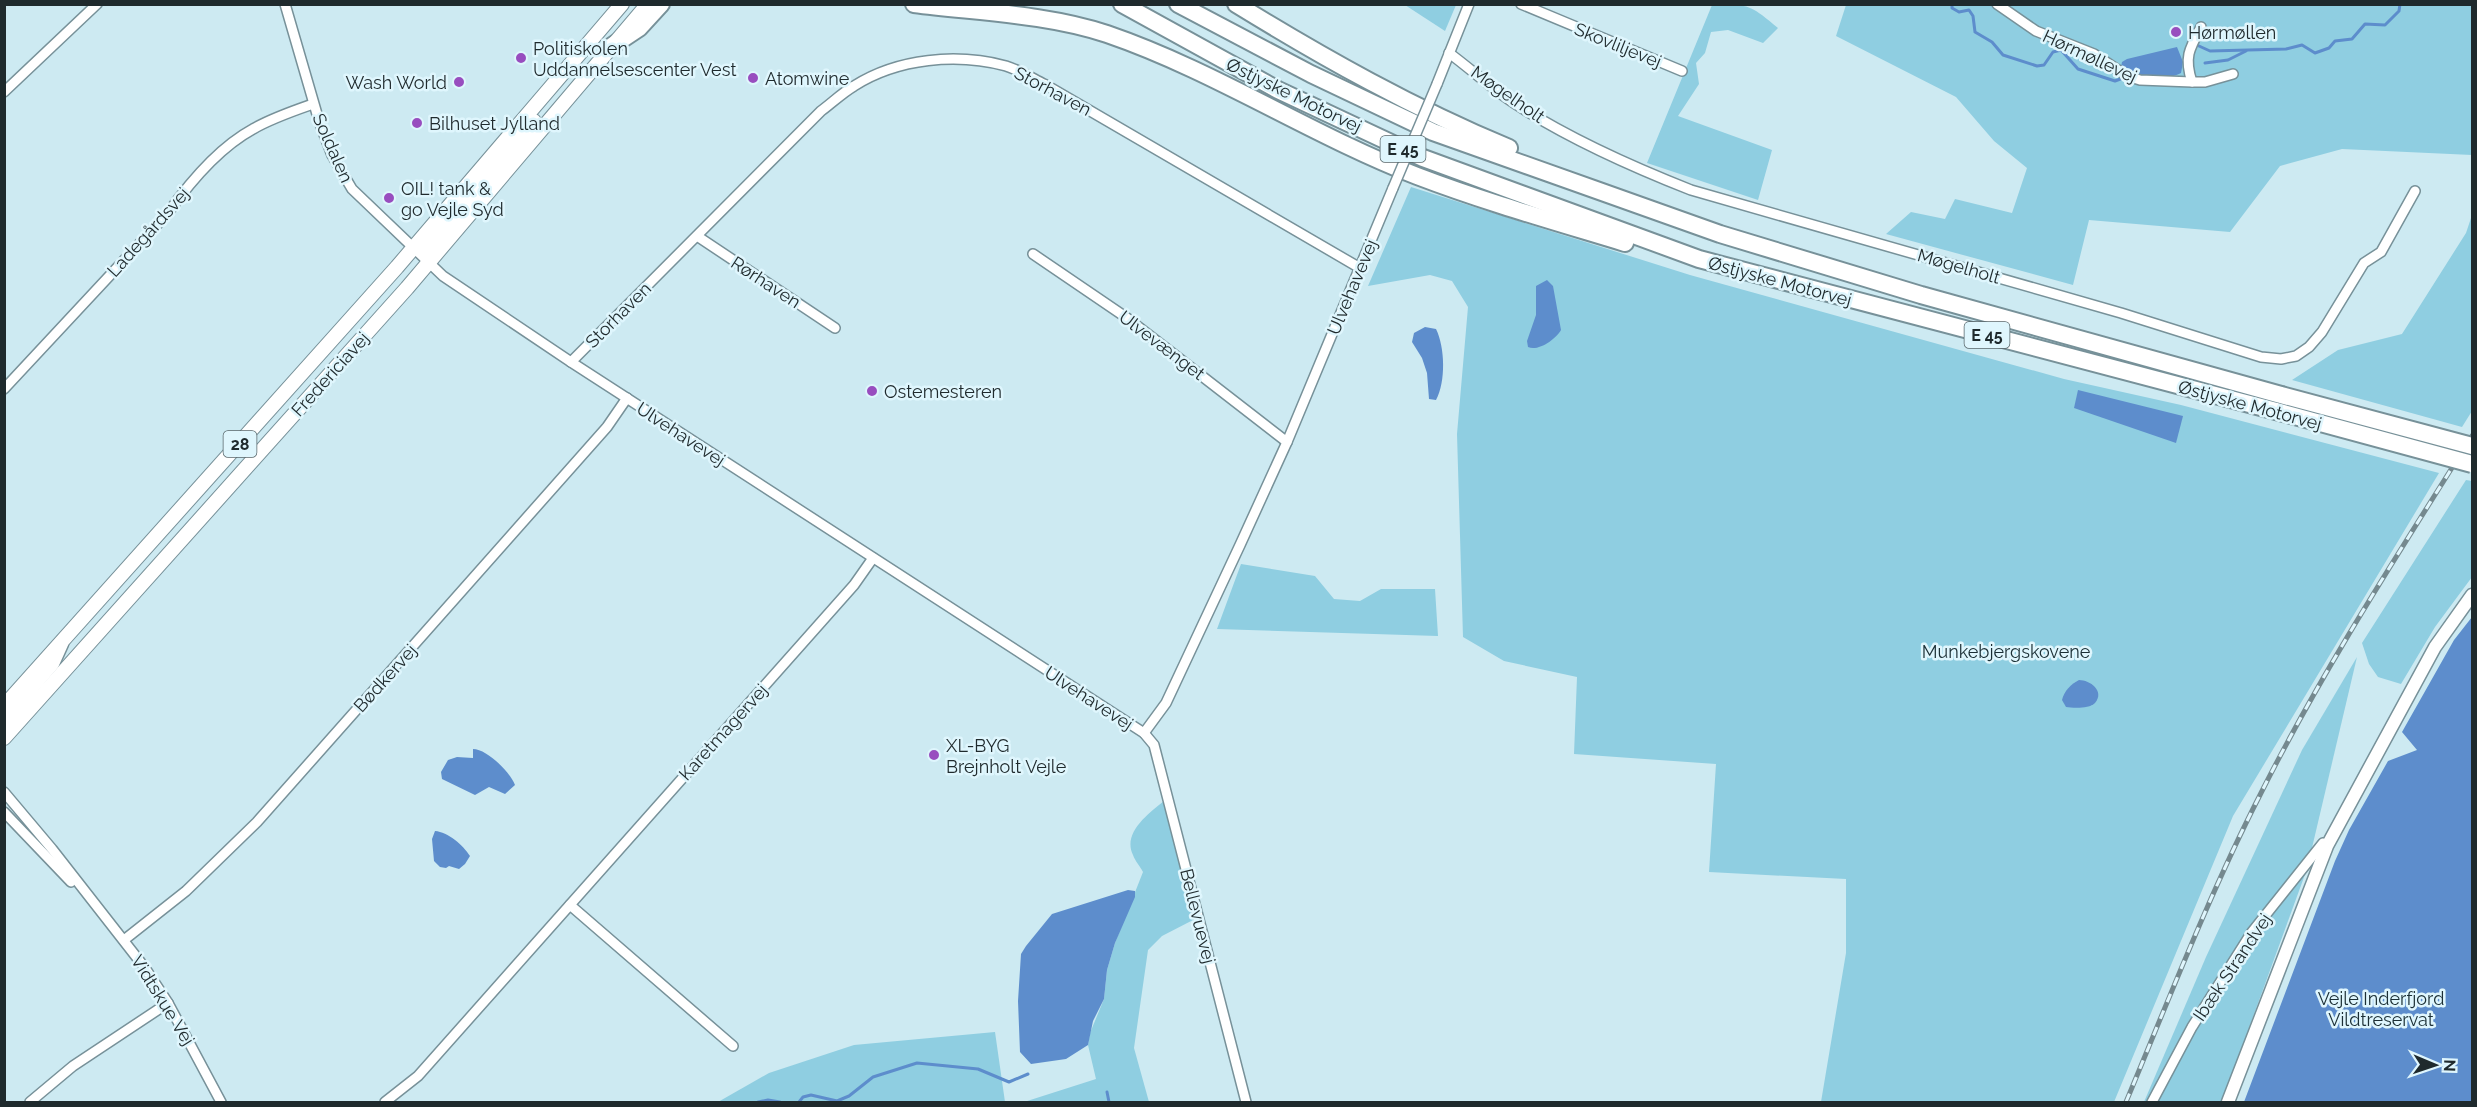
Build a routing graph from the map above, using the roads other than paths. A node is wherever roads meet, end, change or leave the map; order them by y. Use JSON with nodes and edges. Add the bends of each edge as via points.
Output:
{"nodes":[{"id":1,"x":97,"y":4,"type":"edge"},
{"id":2,"x":285,"y":4,"type":"edge"},
{"id":3,"x":622,"y":4,"type":"edge"},
{"id":4,"x":648,"y":4,"type":"edge"},
{"id":5,"x":661,"y":4,"type":"edge"},
{"id":6,"x":914,"y":4,"type":"edge"},
{"id":7,"x":1122,"y":4,"type":"edge"},
{"id":8,"x":1178,"y":4,"type":"edge"},
{"id":9,"x":1236,"y":4,"type":"edge"},
{"id":10,"x":1469,"y":4,"type":"edge"},
{"id":11,"x":1521,"y":4,"type":"edge"},
{"id":12,"x":1997,"y":4,"type":"edge"},
{"id":13,"x":602,"y":27,"type":"junction"},
{"id":14,"x":2201,"y":27,"type":"dead end"},
{"id":15,"x":612,"y":46,"type":"junction"},
{"id":16,"x":1449,"y":53,"type":"junction"},
{"id":17,"x":1682,"y":71,"type":"dead end"},
{"id":18,"x":2232,"y":74,"type":"dead end"},
{"id":19,"x":2192,"y":82,"type":"junction"},
{"id":20,"x":4,"y":92,"type":"edge"},
{"id":21,"x":313,"y":104,"type":"junction"},
{"id":22,"x":2415,"y":191,"type":"dead end"},
{"id":23,"x":1602,"y":192,"type":"junction"},
{"id":24,"x":697,"y":236,"type":"junction"},
{"id":25,"x":412,"y":249,"type":"junction"},
{"id":26,"x":1033,"y":254,"type":"dead end"},
{"id":27,"x":1699,"y":259,"type":"junction"},
{"id":28,"x":428,"y":263,"type":"junction"},
{"id":29,"x":1360,"y":268,"type":"junction"},
{"id":30,"x":835,"y":328,"type":"dead end"},
{"id":31,"x":571,"y":362,"type":"junction"},
{"id":32,"x":4,"y":389,"type":"edge"},
{"id":33,"x":313,"y":393,"type":"junction"},
{"id":34,"x":627,"y":398,"type":"junction"},
{"id":35,"x":1287,"y":442,"type":"junction"},
{"id":36,"x":2472,"y":446,"type":"edge"},
{"id":37,"x":2472,"y":464,"type":"edge"},
{"id":38,"x":873,"y":558,"type":"junction"},
{"id":39,"x":2472,"y":595,"type":"edge"},
{"id":40,"x":65,"y":638,"type":"junction"},
{"id":41,"x":4,"y":706,"type":"edge"},
{"id":42,"x":4,"y":721,"type":"edge"},
{"id":43,"x":1144,"y":733,"type":"junction"},
{"id":44,"x":4,"y":738,"type":"edge"},
{"id":45,"x":4,"y":792,"type":"edge"},
{"id":46,"x":4,"y":812,"type":"edge"},
{"id":47,"x":2327,"y":846,"type":"junction"},
{"id":48,"x":94,"y":905,"type":"junction"},
{"id":49,"x":570,"y":905,"type":"junction"},
{"id":50,"x":124,"y":940,"type":"junction"},
{"id":51,"x":168,"y":1003,"type":"junction"},
{"id":52,"x":734,"y":1046,"type":"dead end"},
{"id":53,"x":30,"y":1102,"type":"edge"},
{"id":54,"x":221,"y":1102,"type":"edge"},
{"id":55,"x":385,"y":1102,"type":"edge"},
{"id":56,"x":1246,"y":1102,"type":"edge"},
{"id":57,"x":2152,"y":1102,"type":"edge"},
{"id":58,"x":2228,"y":1102,"type":"edge"}],
"edges":[{"from":1,"to":20,"type":"street"},
{"from":2,"to":21,"type":"street","name":"Soldalen"},
{"from":3,"to":13,"type":"main road","name":"Fredericiavej","number":"28"},
{"from":4,"to":15,"type":"main road","name":"Fredericiavej","number":"28"},
{"from":5,"to":15,"type":"highway","via":[[639,28]]},
{"from":6,"to":27,"type":"highway","via":[[1045,20],[1106,34],[1195,71],[1417,176],[1676,258]]},
{"from":7,"to":27,"type":"highway","name":"Østjyske Motorvej","number":"E 45","via":[[1278,90],[1423,158]]},
{"from":8,"to":23,"type":"highway","name":"Østjyske Motorvej","number":"E 45","via":[[1433,132]]},
{"from":9,"to":23,"type":"highway","via":[[1401,99]]},
{"from":10,"to":16,"type":"street","name":"Ulvehavevej"},
{"from":11,"to":17,"type":"street","name":"Skovliljevej"},
{"from":12,"to":19,"type":"street","name":"Hørmøllevej","via":[[2036,31],[2094,54],[2127,76]]},
{"from":13,"to":25,"type":"main road","name":"Fredericiavej","number":"28"},
{"from":13,"to":28,"type":"main road","via":[[584,61],[427,248]]},
{"from":14,"to":19,"type":"street","via":[[2188,49]]},
{"from":15,"to":28,"type":"main road","name":"Fredericiavej","number":"28"},
{"from":16,"to":22,"type":"street","name":"Møgelholt","via":[[1513,103],[1562,131],[1641,171],[1691,190],[2261,357],[2296,356],[2322,332],[2364,263],[2381,252]]},
{"from":16,"to":29,"type":"street","name":"Ulvehavevej","bridge":true},
{"from":18,"to":19,"type":"street","name":"Hørmøllevej"},
{"from":21,"to":25,"type":"street","name":"Soldalen","via":[[332,155],[352,189]]},
{"from":21,"to":32,"type":"street","name":"Ladegårdsvej","via":[[251,130],[227,147]]},
{"from":23,"to":36,"type":"highway","name":"Østjyske Motorvej","number":"E 45","bridge":true,"via":[[1720,234],[1921,295]]},
{"from":24,"to":29,"type":"street","name":"Storhaven","via":[[821,111],[854,85],[908,64],[973,60],[1008,67],[1044,84]]},
{"from":24,"to":30,"type":"street","name":"Rørhaven"},
{"from":24,"to":31,"type":"street","name":"Storhaven"},
{"from":25,"to":28,"type":"street","name":"Soldalen"},
{"from":25,"to":33,"type":"main road","via":[[414,265]]},
{"from":25,"to":40,"type":"main road","name":"Fredericiavej","number":"28"},
{"from":26,"to":35,"type":"street","name":"Ulvevænget","via":[[1127,318]]},
{"from":27,"to":37,"type":"highway","name":"Østjyske Motorvej","number":"E 45","bridge":true},
{"from":28,"to":31,"type":"street","name":"Ulvehavevej","via":[[451,283]]},
{"from":28,"to":33,"type":"main road","name":"Fredericiavej","number":"28"},
{"from":29,"to":35,"type":"street","name":"Ulvehavevej"},
{"from":31,"to":34,"type":"street","name":"Ulvehavevej"},
{"from":33,"to":44,"type":"main road","name":"Fredericiavej","number":"28"},
{"from":34,"to":38,"type":"street","name":"Ulvehavevej"},
{"from":34,"to":50,"type":"street","name":"Bødkervej","via":[[607,427],[257,822],[186,891]]},
{"from":35,"to":43,"type":"street","name":"Ulvehavevej","via":[[1167,703]]},
{"from":38,"to":43,"type":"street","name":"Ulvehavevej"},
{"from":38,"to":49,"type":"street","name":"Karetmagervej","via":[[854,585]]},
{"from":39,"to":47,"type":"street","name":"Ibæk Strandvej","via":[[2435,646]]},
{"from":40,"to":41,"type":"main road","name":"Fredericiavej","number":"28"},
{"from":40,"to":42,"type":"street","via":[[53,664]]},
{"from":43,"to":56,"type":"street","name":"Bellevuevej","via":[[1154,745]]},
{"from":45,"to":48,"type":"street","name":"Vidtskue Vej"},
{"from":46,"to":48,"type":"street","name":"Vidtskue Vej"},
{"from":47,"to":57,"type":"street","name":"Ibæk Strandvej","via":[[2323,843],[2252,932],[2192,1026]]},
{"from":47,"to":58,"type":"street","name":"Ibæk Strandvej"},
{"from":48,"to":50,"type":"street","name":"Vidtskue Vej"},
{"from":49,"to":52,"type":"street"},
{"from":49,"to":55,"type":"street","name":"Karetmagervej","via":[[418,1076]]},
{"from":50,"to":51,"type":"street","name":"Vidtskue Vej"},
{"from":51,"to":53,"type":"street","via":[[73,1066]]},
{"from":51,"to":54,"type":"street","name":"Vidtskue Vej"}]}
